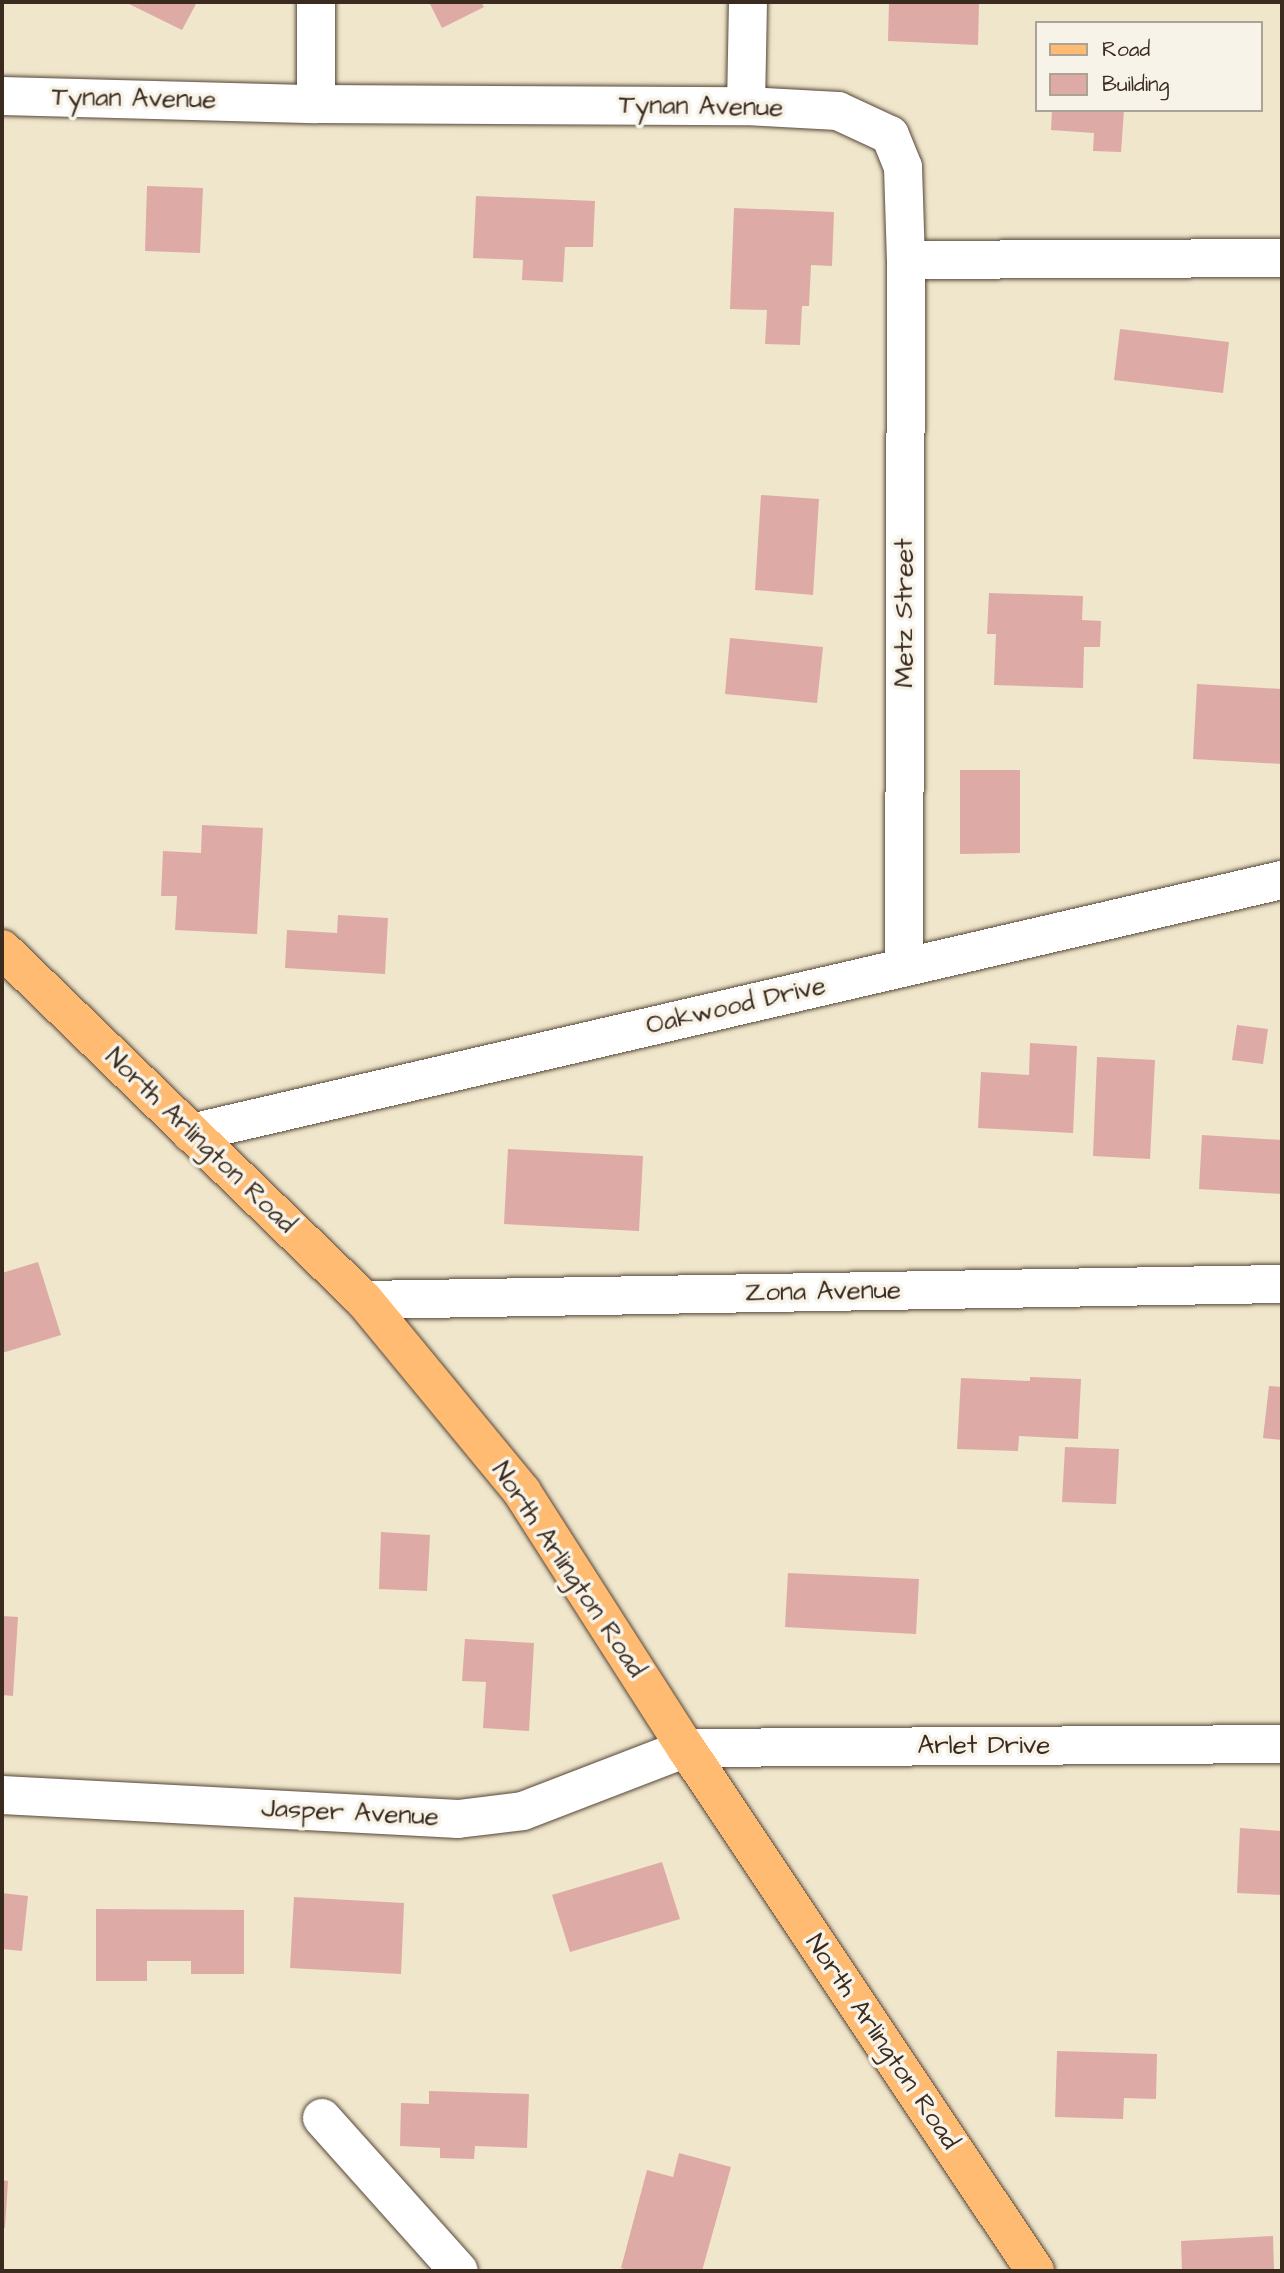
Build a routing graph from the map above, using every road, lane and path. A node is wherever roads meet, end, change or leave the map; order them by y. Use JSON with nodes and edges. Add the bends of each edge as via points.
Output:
{"nodes":[{"id":1,"x":316,"y":2,"type":"edge"},
{"id":2,"x":748,"y":2,"type":"edge"},
{"id":3,"x":2,"y":96,"type":"edge"},
{"id":4,"x":316,"y":104,"type":"junction"},
{"id":5,"x":746,"y":106,"type":"junction"},
{"id":6,"x":1282,"y":258,"type":"edge"},
{"id":7,"x":906,"y":260,"type":"junction"},
{"id":8,"x":1282,"y":880,"type":"edge"},
{"id":9,"x":2,"y":949,"type":"edge"},
{"id":10,"x":904,"y":967,"type":"junction"},
{"id":11,"x":191,"y":1133,"type":"junction"},
{"id":12,"x":1282,"y":1284,"type":"edge"},
{"id":13,"x":364,"y":1300,"type":"junction"},
{"id":14,"x":1282,"y":1744,"type":"edge"},
{"id":15,"x":686,"y":1748,"type":"junction"},
{"id":16,"x":2,"y":1795,"type":"edge"},
{"id":17,"x":322,"y":2119,"type":"dead end"},
{"id":18,"x":459,"y":2271,"type":"edge"},
{"id":19,"x":1035,"y":2271,"type":"edge"}],
"edges":[{"from":1,"to":4,"type":"street"},
{"from":2,"to":5,"type":"street"},
{"from":3,"to":4,"type":"street","name":"Tynan Avenue"},
{"from":4,"to":5,"type":"street","name":"Tynan Avenue"},
{"from":5,"to":7,"type":"street","name":"Tynan Avenue","via":[[838,111],[890,135],[903,167]]},
{"from":6,"to":7,"type":"street"},
{"from":7,"to":10,"type":"street","name":"Metz Street"},
{"from":8,"to":10,"type":"street","name":"Oakwood Drive"},
{"from":9,"to":11,"type":"main road","name":"North Arlington Road"},
{"from":10,"to":11,"type":"street","name":"Oakwood Drive"},
{"from":11,"to":13,"type":"main road","name":"North Arlington Road"},
{"from":12,"to":13,"type":"street","name":"Zona Avenue"},
{"from":13,"to":15,"type":"main road","name":"North Arlington Road","via":[[522,1492]]},
{"from":14,"to":15,"type":"street","name":"Arlet Drive"},
{"from":15,"to":16,"type":"street","name":"Jasper Avenue","via":[[523,1811],[458,1819]]},
{"from":15,"to":19,"type":"main road","name":"North Arlington Road"},
{"from":17,"to":18,"type":"street"}]}
